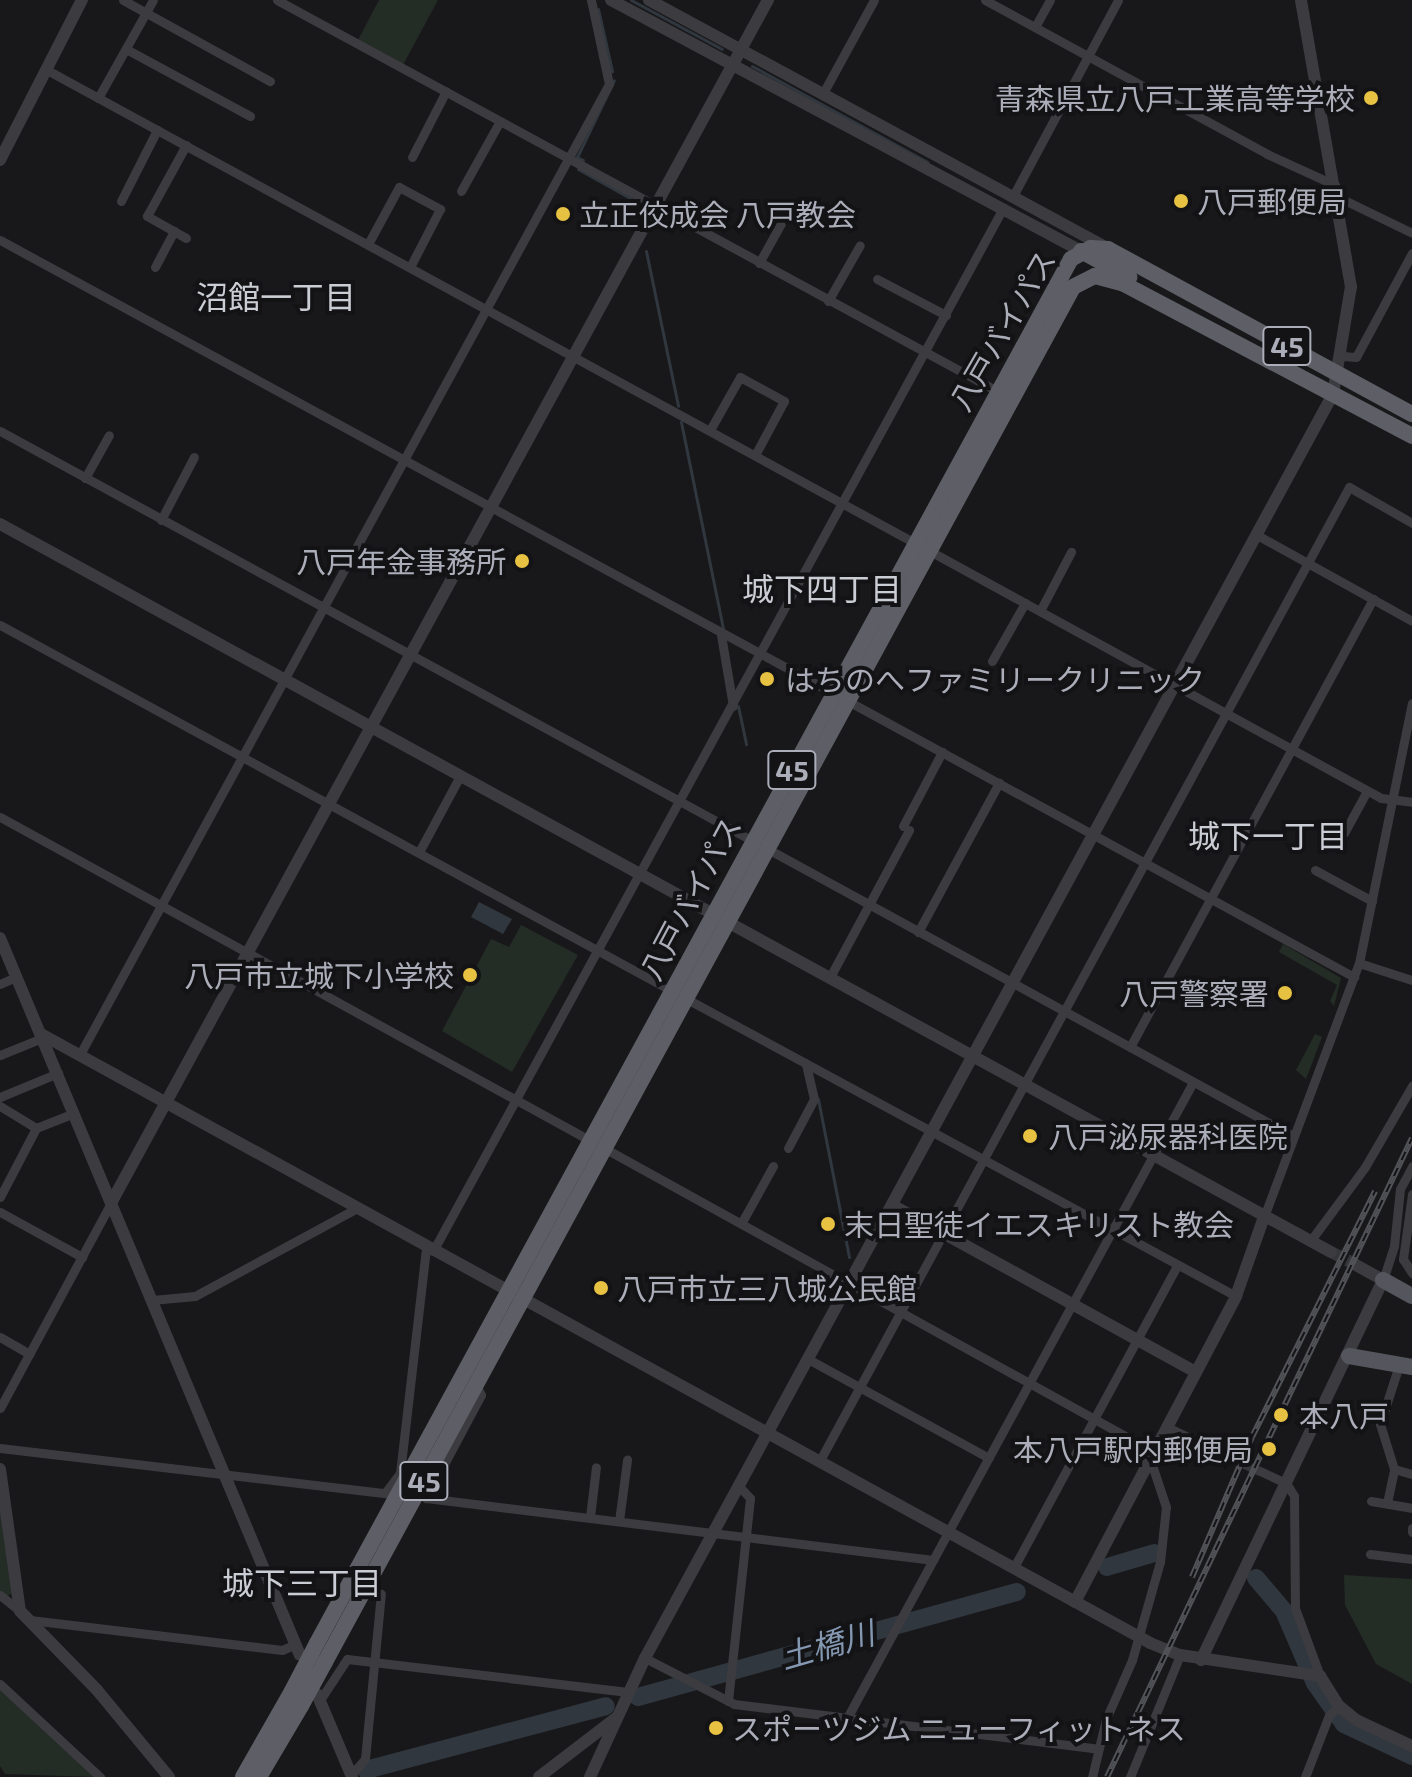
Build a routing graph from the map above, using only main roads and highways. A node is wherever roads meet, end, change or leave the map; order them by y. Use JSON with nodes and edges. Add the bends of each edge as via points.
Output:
{"nodes":[{"id":1,"x":1081,"y":251,"type":"junction"},
{"id":2,"x":1064,"y":300,"type":"junction"},
{"id":3,"x":1271,"y":360,"type":"junction"},
{"id":4,"x":1412,"y":414,"type":"edge"},
{"id":5,"x":1412,"y":436,"type":"edge"},
{"id":6,"x":922,"y":546,"type":"junction"},
{"id":7,"x":1383,"y":1280,"type":"road end"},
{"id":8,"x":1412,"y":1296,"type":"edge"},
{"id":9,"x":516,"y":1297,"type":"junction"},
{"id":10,"x":1349,"y":1356,"type":"road end"},
{"id":11,"x":1406,"y":1366,"type":"edge"},
{"id":12,"x":243,"y":1777,"type":"edge"},
{"id":13,"x":259,"y":1777,"type":"edge"}],
"edges":[{"from":1,"to":2,"type":"highway"},
{"from":1,"to":3,"type":"highway","number":"45","via":[[1234,333]]},
{"from":1,"to":4,"type":"highway","name":"八戸バイパス","number":"45","via":[[1108,249]]},
{"from":1,"to":6,"type":"highway","name":"八戸バイパス","number":"45","via":[[1062,272],[997,391]]},
{"from":2,"to":3,"type":"highway","name":"八戸バイパス","number":"45","via":[[1083,280],[1110,278]]},
{"from":2,"to":6,"type":"highway","name":"八戸バイパス","number":"45"},
{"from":3,"to":5,"type":"highway","name":"八戸バイパス","number":"45"},
{"from":6,"to":9,"type":"highway","name":"八戸バイパス","number":"45"},
{"from":7,"to":8,"type":"main road"},
{"from":9,"to":12,"type":"highway","name":"八戸バイパス","number":"45","bridge":true},
{"from":9,"to":13,"type":"highway","name":"八戸バイパス","number":"45","bridge":true,"via":[[476,1385]]},
{"from":10,"to":11,"type":"main road"}]}
